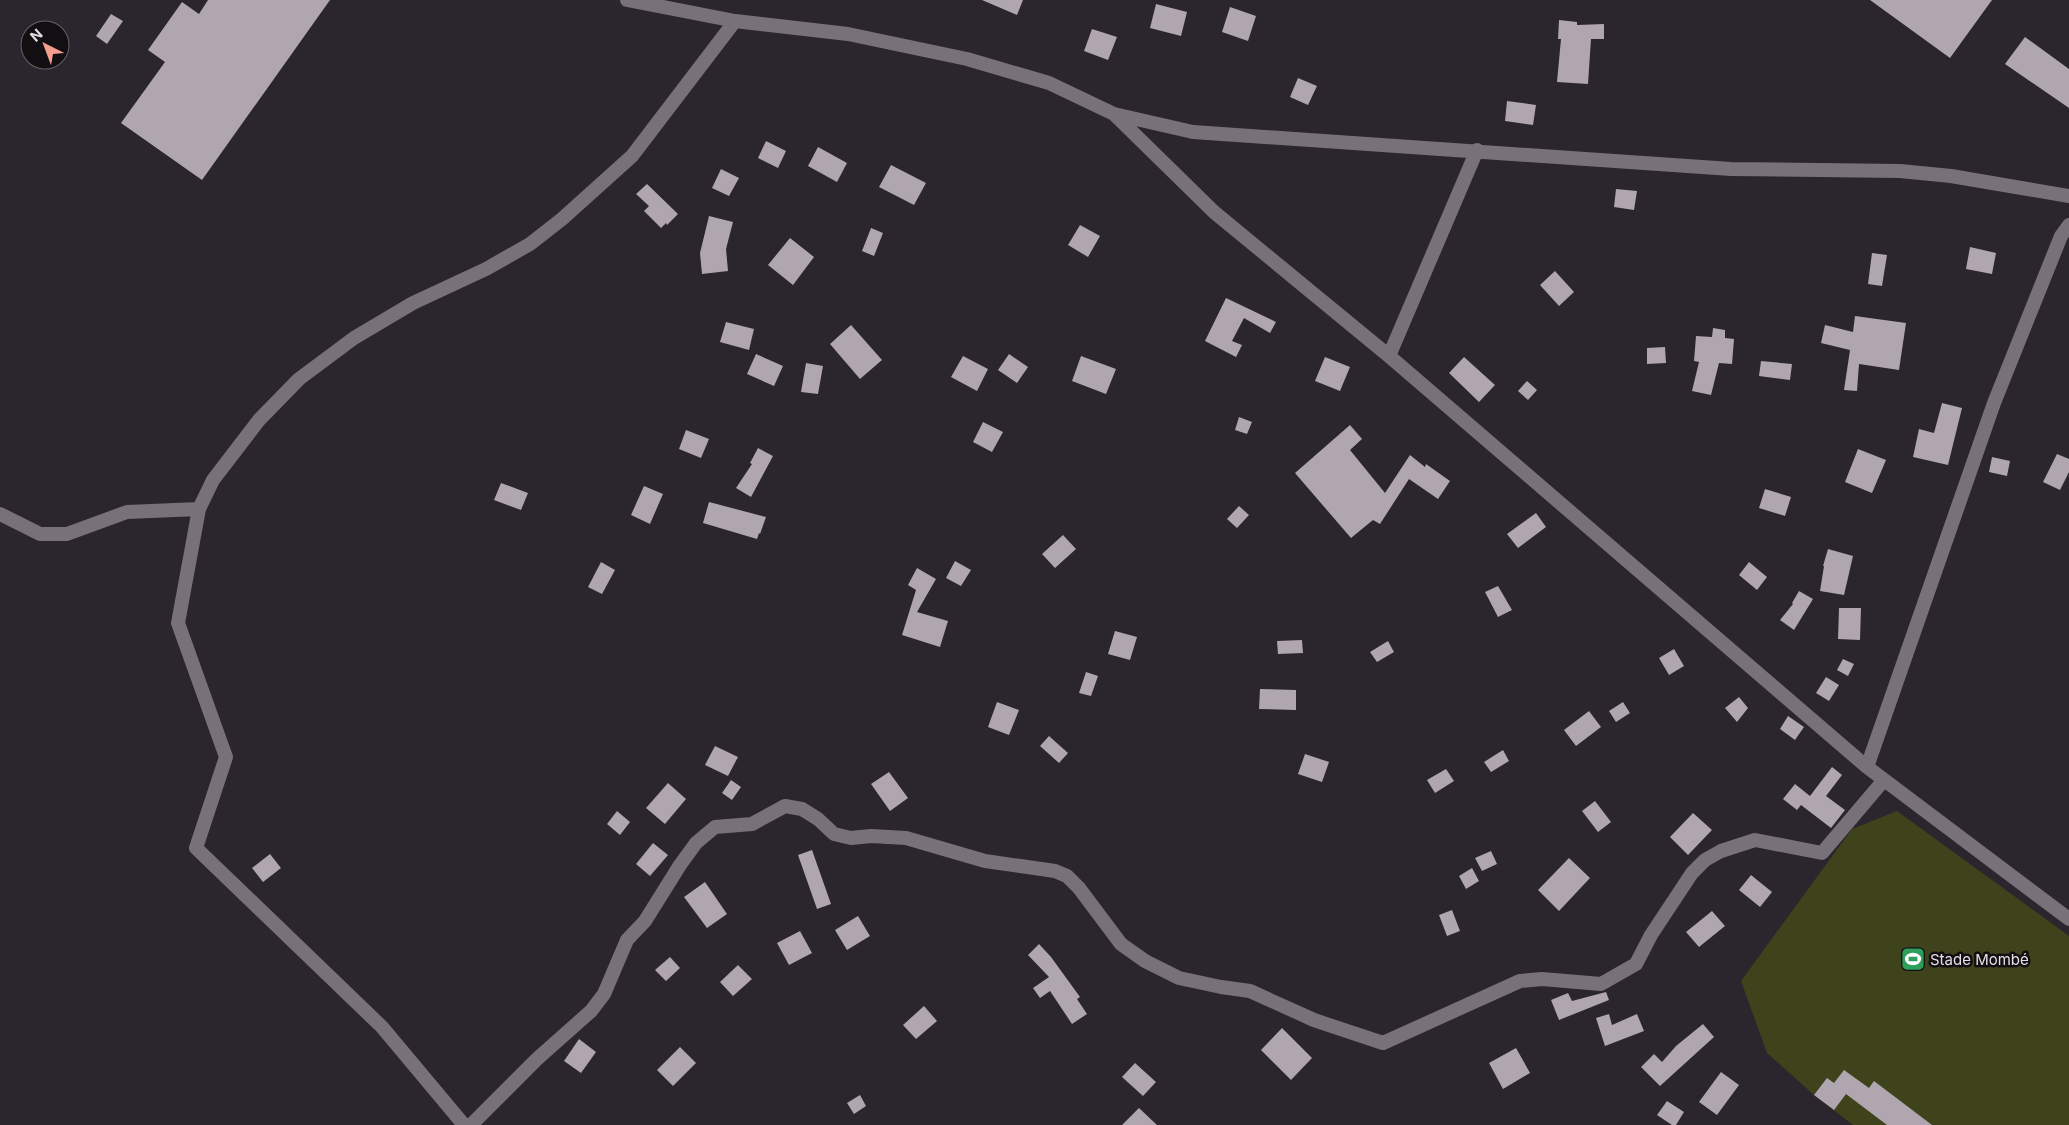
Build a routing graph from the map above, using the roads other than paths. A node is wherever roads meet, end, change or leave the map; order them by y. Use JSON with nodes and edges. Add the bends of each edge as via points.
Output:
{"nodes":[{"id":1,"x":627,"y":0,"type":"edge"},
{"id":2,"x":735,"y":21,"type":"junction"},
{"id":3,"x":1114,"y":114,"type":"junction"},
{"id":4,"x":1477,"y":150,"type":"junction"},
{"id":5,"x":2069,"y":196,"type":"edge"},
{"id":6,"x":2069,"y":225,"type":"edge"},
{"id":7,"x":1389,"y":356,"type":"junction"},
{"id":8,"x":199,"y":509,"type":"junction"},
{"id":9,"x":0,"y":514,"type":"edge"},
{"id":10,"x":1868,"y":767,"type":"junction"},
{"id":11,"x":1884,"y":780,"type":"junction"},
{"id":12,"x":2069,"y":919,"type":"edge"},
{"id":13,"x":464,"y":1125,"type":"edge"},
{"id":14,"x":472,"y":1125,"type":"edge"}],
"edges":[{"from":1,"to":2,"type":"street"},
{"from":2,"to":3,"type":"street","via":[[848,34],[967,59],[1049,83]]},
{"from":2,"to":8,"type":"street","via":[[625,163],[530,244],[486,269],[413,303],[354,338],[299,379],[259,420],[213,480]]},
{"from":3,"to":4,"type":"street","via":[[1193,132]]},
{"from":3,"to":7,"type":"street","via":[[1214,212]]},
{"from":4,"to":5,"type":"street","via":[[1731,169],[1900,171],[1951,176]]},
{"from":4,"to":7,"type":"street"},
{"from":6,"to":10,"type":"street","via":[[2061,236],[1994,403]]},
{"from":7,"to":10,"type":"street"},
{"from":8,"to":9,"type":"street","via":[[127,512],[68,534],[40,534]]},
{"from":8,"to":13,"type":"street","via":[[178,623],[226,757],[196,848],[382,1027]]},
{"from":10,"to":11,"type":"street"},
{"from":11,"to":12,"type":"street"},
{"from":11,"to":14,"type":"street","via":[[1822,853],[1754,840],[1705,860],[1692,872],[1636,964],[1601,984],[1542,978],[1520,981],[1383,1043],[1314,1020],[1250,991],[1179,978],[1145,961],[1122,944],[1068,876],[985,861],[906,838],[851,838],[834,834],[802,809],[785,806],[752,824],[715,827],[696,843],[645,921],[628,940],[604,994]]}]}
